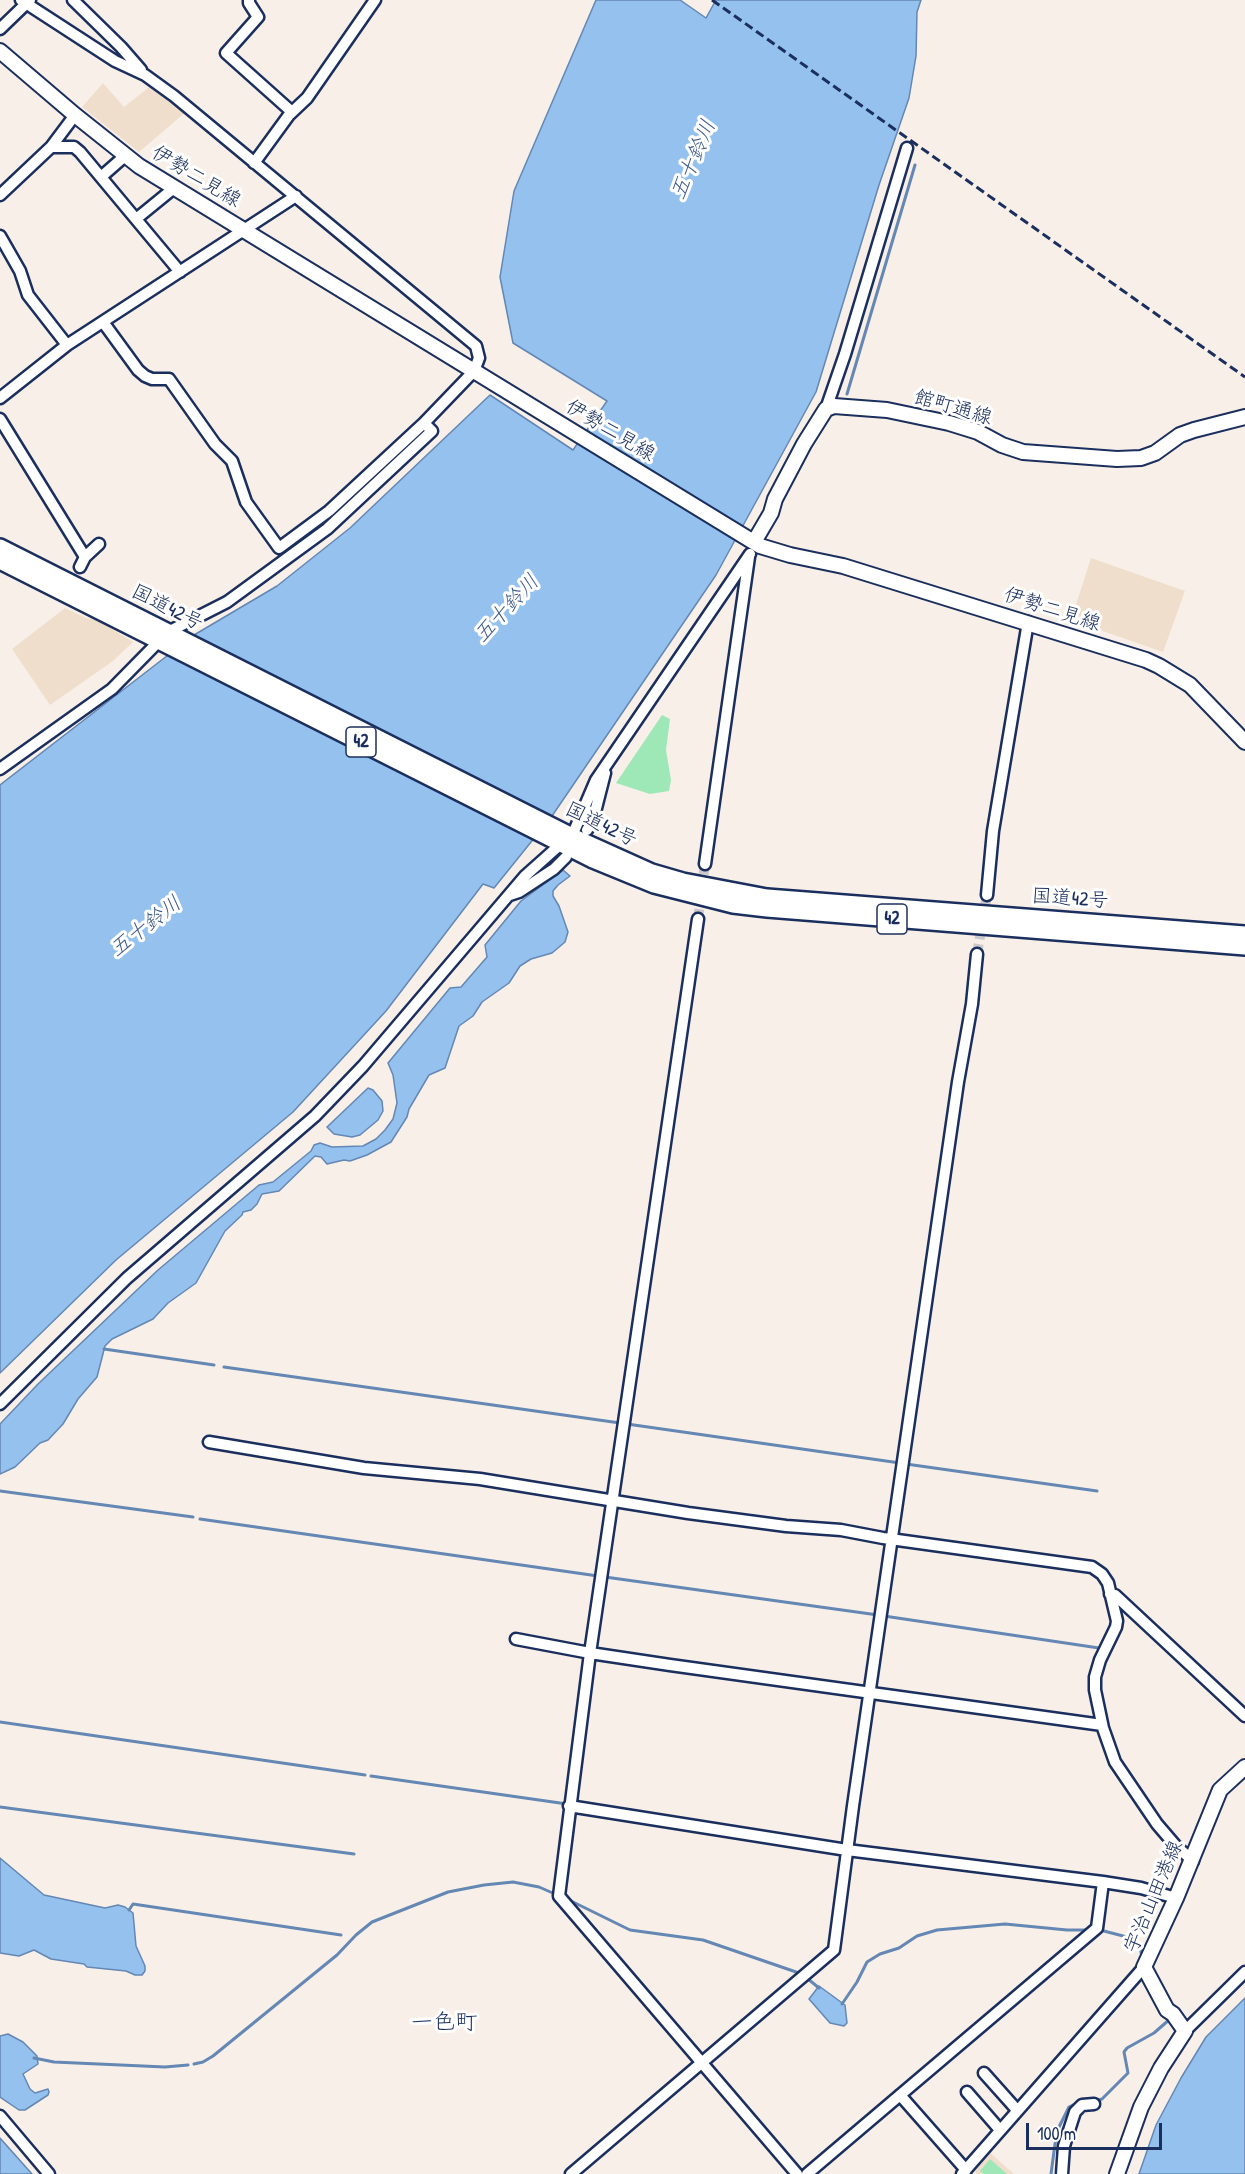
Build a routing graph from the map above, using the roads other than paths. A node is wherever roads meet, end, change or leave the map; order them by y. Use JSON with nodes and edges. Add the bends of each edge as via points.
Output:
{"nodes":[{"id":1,"x":73,"y":0,"type":"edge"},
{"id":2,"x":249,"y":0,"type":"edge"},
{"id":3,"x":375,"y":0,"type":"edge"},
{"id":4,"x":26,"y":1,"type":"edge"},
{"id":5,"x":0,"y":28,"type":"edge"},
{"id":6,"x":0,"y":51,"type":"edge"},
{"id":7,"x":145,"y":75,"type":"junction"},
{"id":8,"x":292,"y":112,"type":"junction"},
{"id":9,"x":75,"y":115,"type":"junction"},
{"id":10,"x":51,"y":147,"type":"junction"},
{"id":11,"x":907,"y":148,"type":"dead end"},
{"id":12,"x":126,"y":156,"type":"junction"},
{"id":13,"x":254,"y":163,"type":"junction"},
{"id":14,"x":101,"y":177,"type":"junction"},
{"id":15,"x":174,"y":188,"type":"junction"},
{"id":16,"x":0,"y":195,"type":"edge"},
{"id":17,"x":296,"y":196,"type":"junction"},
{"id":18,"x":136,"y":219,"type":"junction"},
{"id":19,"x":244,"y":229,"type":"junction"},
{"id":20,"x":0,"y":237,"type":"edge"},
{"id":21,"x":180,"y":272,"type":"junction"},
{"id":22,"x":103,"y":322,"type":"junction"},
{"id":23,"x":67,"y":345,"type":"junction"},
{"id":24,"x":474,"y":371,"type":"junction"},
{"id":25,"x":0,"y":398,"type":"edge"},
{"id":26,"x":826,"y":409,"type":"junction"},
{"id":27,"x":1245,"y":417,"type":"edge"},
{"id":28,"x":0,"y":419,"type":"edge"},
{"id":29,"x":428,"y":427,"type":"junction"},
{"id":30,"x":99,"y":544,"type":"dead end"},
{"id":31,"x":749,"y":544,"type":"junction"},
{"id":32,"x":0,"y":547,"type":"edge"},
{"id":33,"x":0,"y":561,"type":"edge"},
{"id":34,"x":1028,"y":622,"type":"junction"},
{"id":35,"x":169,"y":639,"type":"junction"},
{"id":36,"x":1245,"y":742,"type":"edge"},
{"id":37,"x":606,"y":766,"type":"junction"},
{"id":38,"x":0,"y":769,"type":"edge"},
{"id":39,"x":587,"y":830,"type":"dead end"},
{"id":40,"x":561,"y":840,"type":"junction"},
{"id":41,"x":705,"y":864,"type":"tunnel mouth"},
{"id":42,"x":987,"y":895,"type":"tunnel mouth"},
{"id":43,"x":698,"y":919,"type":"tunnel mouth"},
{"id":44,"x":1245,"y":934,"type":"edge"},
{"id":45,"x":1245,"y":947,"type":"edge"},
{"id":46,"x":977,"y":954,"type":"tunnel mouth"},
{"id":47,"x":0,"y":1404,"type":"edge"},
{"id":48,"x":209,"y":1442,"type":"dead end"},
{"id":49,"x":612,"y":1500,"type":"junction"},
{"id":50,"x":892,"y":1540,"type":"junction"},
{"id":51,"x":1110,"y":1594,"type":"junction"},
{"id":52,"x":516,"y":1639,"type":"dead end"},
{"id":53,"x":590,"y":1653,"type":"junction"},
{"id":54,"x":870,"y":1693,"type":"junction"},
{"id":55,"x":1245,"y":1716,"type":"edge"},
{"id":56,"x":1102,"y":1725,"type":"junction"},
{"id":57,"x":1245,"y":1767,"type":"edge"},
{"id":58,"x":569,"y":1806,"type":"junction"},
{"id":59,"x":847,"y":1850,"type":"junction"},
{"id":60,"x":1192,"y":1861,"type":"junction"},
{"id":61,"x":1103,"y":1882,"type":"junction"},
{"id":62,"x":1176,"y":1898,"type":"junction"},
{"id":63,"x":1144,"y":1967,"type":"junction"},
{"id":64,"x":1245,"y":1972,"type":"edge"},
{"id":65,"x":1185,"y":2031,"type":"junction"},
{"id":66,"x":702,"y":2062,"type":"junction"},
{"id":67,"x":984,"y":2073,"type":"dead end"},
{"id":68,"x":967,"y":2092,"type":"dead end"},
{"id":69,"x":900,"y":2095,"type":"junction"},
{"id":70,"x":1094,"y":2104,"type":"dead end"},
{"id":71,"x":1017,"y":2110,"type":"junction"},
{"id":72,"x":0,"y":2116,"type":"edge"},
{"id":73,"x":1000,"y":2130,"type":"junction"},
{"id":74,"x":964,"y":2172,"type":"edge"},
{"id":75,"x":49,"y":2174,"type":"edge"},
{"id":76,"x":571,"y":2174,"type":"edge"},
{"id":77,"x":797,"y":2174,"type":"edge"},
{"id":78,"x":807,"y":2174,"type":"edge"},
{"id":79,"x":1062,"y":2174,"type":"edge"},
{"id":80,"x":1117,"y":2174,"type":"edge"}],
"edges":[{"from":1,"to":7,"type":"street"},
{"from":2,"to":8,"type":"street","via":[[258,17],[226,53]]},
{"from":3,"to":8,"type":"street","via":[[307,98]]},
{"from":4,"to":5,"type":"street"},
{"from":4,"to":7,"type":"street","via":[[115,61]]},
{"from":6,"to":9,"type":"main road","name":"伊勢二見線"},
{"from":7,"to":13,"type":"street"},
{"from":8,"to":13,"type":"street"},
{"from":9,"to":10,"type":"street"},
{"from":9,"to":12,"type":"main road","name":"伊勢二見線"},
{"from":10,"to":14,"type":"street","via":[[74,147]]},
{"from":10,"to":16,"type":"street"},
{"from":11,"to":26,"type":"street"},
{"from":12,"to":14,"type":"street"},
{"from":12,"to":15,"type":"main road","name":"伊勢二見線"},
{"from":13,"to":17,"type":"street"},
{"from":14,"to":18,"type":"street"},
{"from":15,"to":18,"type":"street"},
{"from":15,"to":19,"type":"main road","name":"伊勢二見線"},
{"from":17,"to":19,"type":"street"},
{"from":17,"to":24,"type":"street","via":[[476,346],[479,358]]},
{"from":18,"to":21,"type":"street"},
{"from":19,"to":21,"type":"street"},
{"from":19,"to":24,"type":"main road","name":"伊勢二見線"},
{"from":20,"to":23,"type":"street","via":[[20,271],[28,295]]},
{"from":21,"to":22,"type":"street"},
{"from":22,"to":23,"type":"street"},
{"from":22,"to":29,"type":"street","via":[[138,370],[152,379],[169,379],[215,444],[232,461],[246,502],[279,548]]},
{"from":23,"to":25,"type":"street"},
{"from":24,"to":29,"type":"street"},
{"from":24,"to":31,"type":"main road","name":"伊勢二見線"},
{"from":26,"to":27,"type":"main road","name":"館町通線","via":[[834,406],[887,410],[949,423],[1023,452],[1117,459],[1141,458],[1180,435]]},
{"from":26,"to":31,"type":"main road","via":[[771,513]]},
{"from":28,"to":30,"type":"street","via":[[82,562]]},
{"from":29,"to":35,"type":"street","via":[[327,529]]},
{"from":31,"to":34,"type":"main road","name":"伊勢二見線","via":[[843,566]]},
{"from":31,"to":37,"type":"street"},
{"from":31,"to":41,"type":"street"},
{"from":32,"to":35,"type":"highway","name":"国道42号","number":"42"},
{"from":33,"to":35,"type":"highway","name":"国道42号","number":"42"},
{"from":34,"to":36,"type":"main road","name":"伊勢二見線","via":[[1159,666],[1190,685]]},
{"from":34,"to":42,"type":"street","via":[[993,831]]},
{"from":35,"to":38,"type":"street","via":[[112,689]]},
{"from":35,"to":40,"type":"highway","name":"国道42号","number":"42"},
{"from":37,"to":39,"type":"street"},
{"from":37,"to":40,"type":"street"},
{"from":40,"to":44,"type":"highway","name":"国道42号","number":"42","via":[[683,881],[767,897]]},
{"from":40,"to":45,"type":"highway","name":"国道42号","number":"42","via":[[593,860],[654,885],[733,905]]},
{"from":40,"to":47,"type":"street","via":[[315,1116],[127,1278]]},
{"from":43,"to":49,"type":"street"},
{"from":46,"to":50,"type":"street"},
{"from":48,"to":49,"type":"street","via":[[364,1468],[480,1479]]},
{"from":49,"to":50,"type":"street"},
{"from":49,"to":53,"type":"street"},
{"from":50,"to":51,"type":"street","via":[[1092,1567],[1102,1574]]},
{"from":50,"to":54,"type":"street"},
{"from":51,"to":55,"type":"street"},
{"from":51,"to":56,"type":"street","via":[[1116,1627],[1095,1677]]},
{"from":52,"to":53,"type":"street"},
{"from":53,"to":54,"type":"street"},
{"from":53,"to":58,"type":"street"},
{"from":54,"to":56,"type":"street"},
{"from":54,"to":59,"type":"street"},
{"from":56,"to":60,"type":"street","via":[[1115,1762],[1163,1831]]},
{"from":57,"to":60,"type":"main road","name":"宇治山田港線","via":[[1220,1790]]},
{"from":58,"to":59,"type":"street"},
{"from":58,"to":66,"type":"street","via":[[559,1896]]},
{"from":59,"to":61,"type":"street"},
{"from":59,"to":66,"type":"street","via":[[834,1950]]},
{"from":60,"to":62,"type":"main road","name":"宇治山田港線"},
{"from":61,"to":62,"type":"street"},
{"from":61,"to":69,"type":"street","via":[[1097,1929]]},
{"from":62,"to":63,"type":"main road","name":"宇治山田港線"},
{"from":63,"to":65,"type":"main road","name":"宇治山田港線","via":[[1167,2010]]},
{"from":63,"to":71,"type":"street"},
{"from":64,"to":65,"type":"street"},
{"from":65,"to":80,"type":"main road","via":[[1141,2108]]},
{"from":66,"to":76,"type":"street"},
{"from":66,"to":77,"type":"street"},
{"from":67,"to":71,"type":"street"},
{"from":68,"to":73,"type":"street"},
{"from":69,"to":74,"type":"street"},
{"from":69,"to":78,"type":"street"},
{"from":70,"to":79,"type":"street","via":[[1082,2104],[1075,2112],[1064,2146]]},
{"from":71,"to":73,"type":"street"},
{"from":72,"to":75,"type":"street"},
{"from":73,"to":74,"type":"street"}]}
